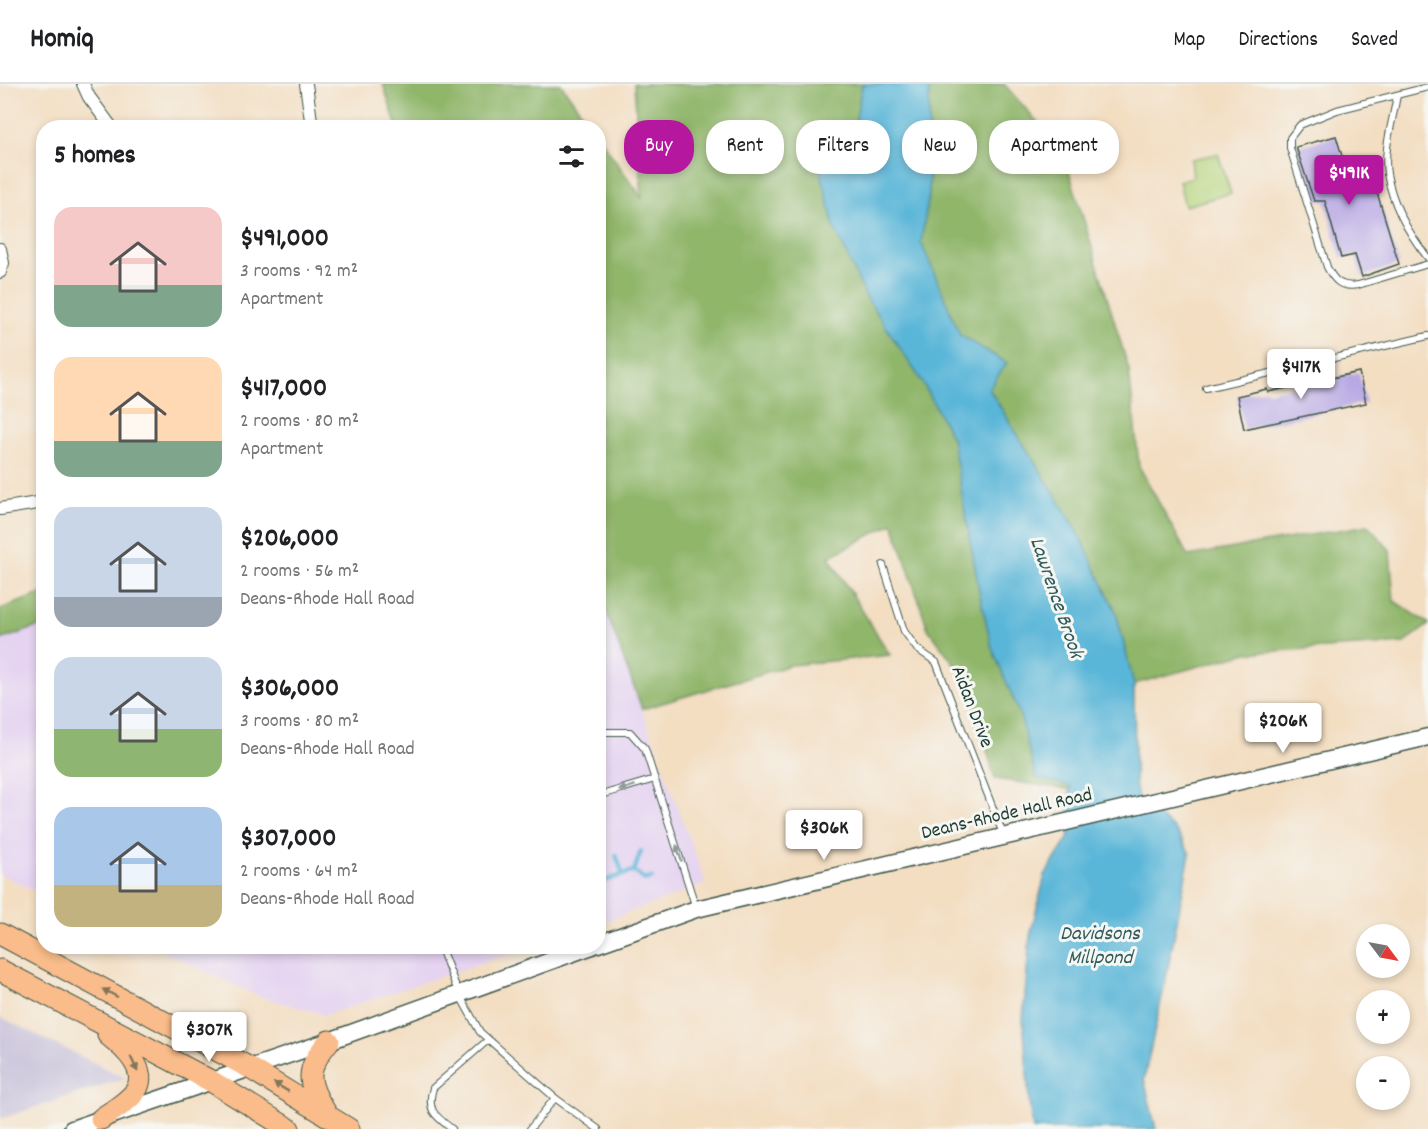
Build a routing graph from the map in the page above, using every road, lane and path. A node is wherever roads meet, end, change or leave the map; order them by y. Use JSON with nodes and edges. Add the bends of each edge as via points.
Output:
{"nodes":[{"id":1,"x":83,"y":84,"type":"edge"},
{"id":2,"x":306,"y":84,"type":"edge"},
{"id":3,"x":1428,"y":87,"type":"edge"},
{"id":4,"x":1397,"y":95,"type":"junction"},
{"id":5,"x":106,"y":120,"type":"edge"},
{"id":6,"x":311,"y":120,"type":"edge"},
{"id":7,"x":0,"y":249,"type":"edge"},
{"id":8,"x":1428,"y":258,"type":"edge"},
{"id":9,"x":1428,"y":264,"type":"edge"},
{"id":10,"x":0,"y":272,"type":"edge"},
{"id":11,"x":1428,"y":336,"type":"edge"},
{"id":12,"x":1206,"y":388,"type":"dead end"},
{"id":13,"x":36,"y":503,"type":"edge"},
{"id":14,"x":0,"y":509,"type":"edge"},
{"id":15,"x":883,"y":565,"type":"dead end"},
{"id":16,"x":606,"y":731,"type":"edge"},
{"id":17,"x":1428,"y":737,"type":"edge"},
{"id":18,"x":655,"y":779,"type":"junction"},
{"id":19,"x":606,"y":794,"type":"edge"},
{"id":20,"x":1004,"y":838,"type":"junction"},
{"id":21,"x":696,"y":909,"type":"junction"},
{"id":22,"x":0,"y":934,"type":"edge"},
{"id":23,"x":606,"y":941,"type":"edge"},
{"id":24,"x":36,"y":953,"type":"edge"},
{"id":25,"x":37,"y":954,"type":"edge"},
{"id":26,"x":443,"y":954,"type":"edge"},
{"id":27,"x":570,"y":954,"type":"edge"},
{"id":28,"x":0,"y":970,"type":"edge"},
{"id":29,"x":459,"y":994,"type":"junction"},
{"id":30,"x":78,"y":1010,"type":"junction"},
{"id":31,"x":488,"y":1040,"type":"junction"},
{"id":32,"x":329,"y":1041,"type":"junction"},
{"id":33,"x":248,"y":1067,"type":"junction"},
{"id":34,"x":211,"y":1081,"type":"junction"},
{"id":35,"x":555,"y":1098,"type":"junction"},
{"id":36,"x":328,"y":1116,"type":"junction"},
{"id":37,"x":101,"y":1119,"type":"junction"},
{"id":38,"x":72,"y":1129,"type":"edge"},
{"id":39,"x":289,"y":1129,"type":"edge"},
{"id":40,"x":349,"y":1129,"type":"edge"},
{"id":41,"x":452,"y":1129,"type":"edge"},
{"id":42,"x":530,"y":1129,"type":"edge"},
{"id":43,"x":598,"y":1129,"type":"edge"}],
"edges":[{"from":1,"to":5,"type":"street"},
{"from":2,"to":6,"type":"street"},
{"from":3,"to":4,"type":"lane"},
{"from":4,"to":8,"type":"lane","via":[[1387,173],[1398,213]]},
{"from":4,"to":9,"type":"lane","via":[[1337,110],[1300,125],[1290,138],[1290,147],[1326,267],[1339,284],[1358,285]]},
{"from":7,"to":10,"type":"street"},
{"from":11,"to":12,"type":"lane"},
{"from":13,"to":14,"type":"street"},
{"from":15,"to":20,"type":"lane","name":"Aidan Drive","via":[[904,631],[917,649],[936,662]]},
{"from":16,"to":18,"type":"lane","via":[[630,732],[645,749]]},
{"from":17,"to":20,"type":"street","name":"Deans-Rhode Hall Road"},
{"from":18,"to":19,"type":"lane","one_way":true},
{"from":21,"to":18,"type":"lane","one_way":true},
{"from":20,"to":21,"type":"street","name":"Deans-Rhode Hall Road"},
{"from":21,"to":23,"type":"street","name":"Deans-Rhode Hall Road"},
{"from":24,"to":22,"type":"highway","one_way":true},
{"from":33,"to":25,"type":"highway","one_way":true},
{"from":26,"to":29,"type":"lane"},
{"from":27,"to":29,"type":"street"},
{"from":28,"to":30,"type":"highway"},
{"from":29,"to":31,"type":"lane"},
{"from":29,"to":32,"type":"street"},
{"from":30,"to":34,"type":"highway"},
{"from":30,"to":37,"type":"highway","one_way":true,"via":[[126,1049],[138,1070],[138,1088]]},
{"from":31,"to":35,"type":"lane"},
{"from":31,"to":41,"type":"lane","via":[[433,1088],[431,1107],[436,1117]]},
{"from":32,"to":33,"type":"street"},
{"from":32,"to":36,"type":"highway","via":[[310,1074],[312,1089]]},
{"from":33,"to":34,"type":"street"},
{"from":36,"to":33,"type":"highway","one_way":true},
{"from":34,"to":37,"type":"street"},
{"from":34,"to":39,"type":"highway"},
{"from":35,"to":42,"type":"lane"},
{"from":35,"to":43,"type":"lane"},
{"from":36,"to":40,"type":"highway"},
{"from":37,"to":38,"type":"street"}]}
